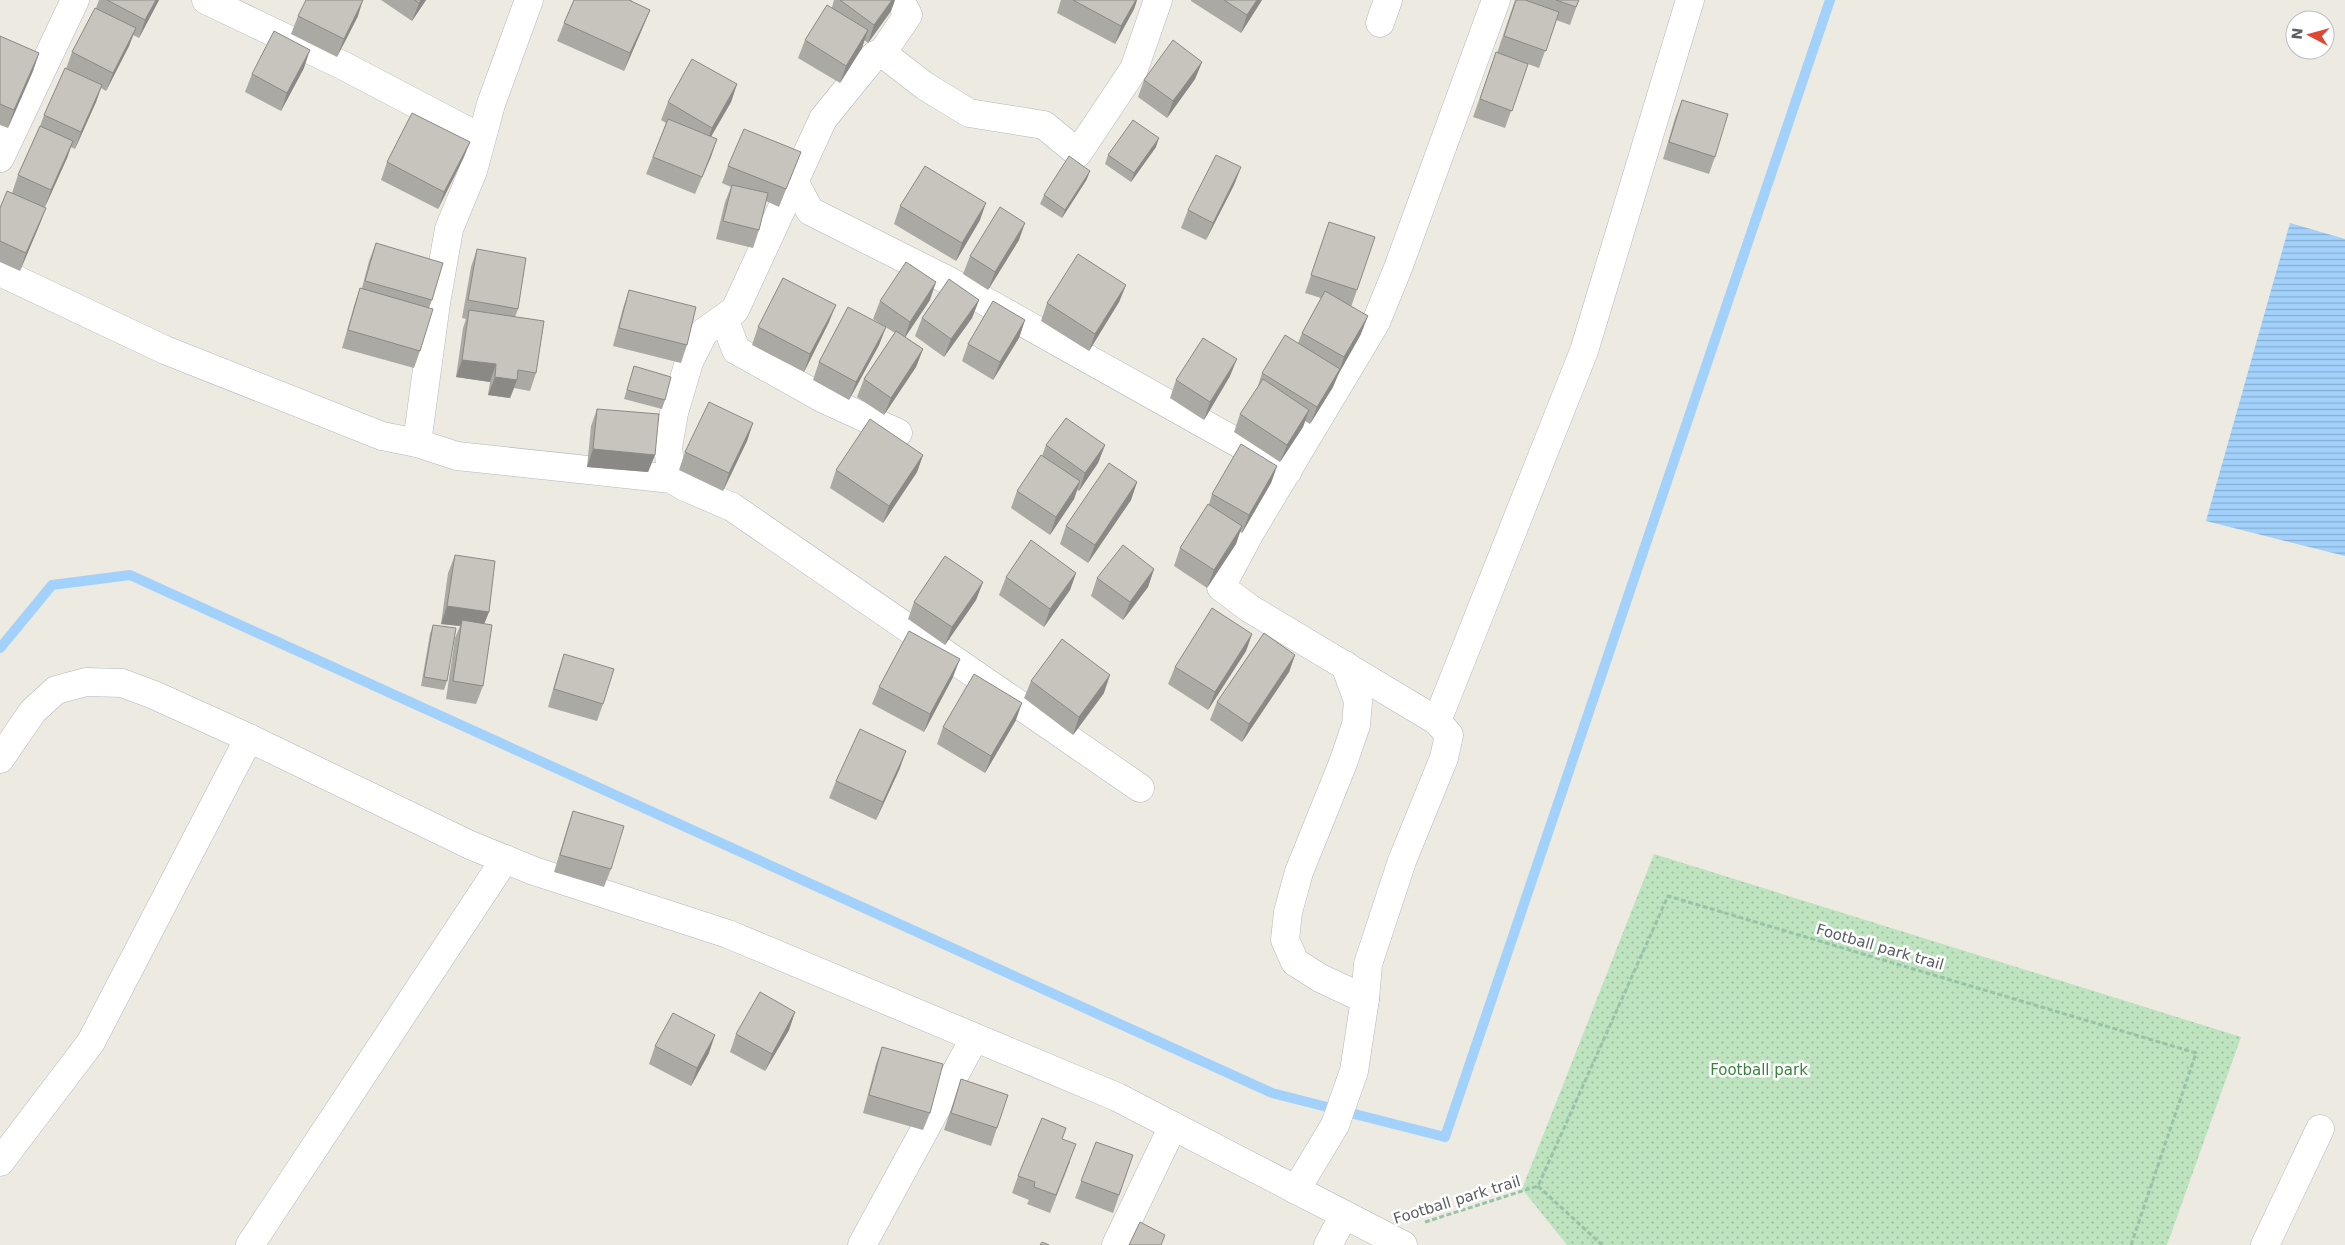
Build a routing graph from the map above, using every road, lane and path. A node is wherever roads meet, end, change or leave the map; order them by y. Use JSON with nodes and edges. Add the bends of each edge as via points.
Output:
{"nodes":[{"id":1,"x":75,"y":0,"type":"edge"},
{"id":2,"x":206,"y":0,"type":"edge"},
{"id":3,"x":529,"y":0,"type":"edge"},
{"id":4,"x":900,"y":0,"type":"edge"},
{"id":5,"x":1158,"y":0,"type":"edge"},
{"id":6,"x":1496,"y":0,"type":"edge"},
{"id":7,"x":1690,"y":0,"type":"edge"},
{"id":8,"x":882,"y":53,"type":"junction"},
{"id":9,"x":482,"y":138,"type":"junction"},
{"id":10,"x":0,"y":158,"type":"edge"},
{"id":11,"x":794,"y":181,"type":"junction"},
{"id":12,"x":0,"y":272,"type":"edge"},
{"id":13,"x":724,"y":318,"type":"junction"},
{"id":14,"x":898,"y":433,"type":"dead end"},
{"id":15,"x":417,"y":443,"type":"junction"},
{"id":16,"x":1288,"y":471,"type":"junction"},
{"id":17,"x":672,"y":479,"type":"junction"},
{"id":18,"x":1345,"y":665,"type":"junction"},
{"id":19,"x":1437,"y":721,"type":"junction"},
{"id":20,"x":249,"y":738,"type":"junction"},
{"id":21,"x":0,"y":759,"type":"edge"},
{"id":22,"x":1140,"y":788,"type":"dead end"},
{"id":23,"x":505,"y":859,"type":"junction"},
{"id":24,"x":1365,"y":999,"type":"junction"},
{"id":25,"x":974,"y":1039,"type":"junction"},
{"id":26,"x":1173,"y":1126,"type":"junction"},
{"id":27,"x":2320,"y":1129,"type":"dead end"},
{"id":28,"x":0,"y":1162,"type":"edge"},
{"id":29,"x":1538,"y":1186,"type":"junction"},
{"id":30,"x":1296,"y":1190,"type":"junction"},
{"id":31,"x":1344,"y":1215,"type":"junction"},
{"id":32,"x":1393,"y":1240,"type":"edge"},
{"id":33,"x":250,"y":1245,"type":"edge"},
{"id":34,"x":862,"y":1245,"type":"edge"},
{"id":35,"x":1116,"y":1245,"type":"edge"},
{"id":36,"x":1328,"y":1245,"type":"edge"},
{"id":37,"x":1602,"y":1245,"type":"edge"},
{"id":38,"x":2131,"y":1245,"type":"edge"},
{"id":39,"x":2266,"y":1245,"type":"edge"}],
"edges":[{"from":1,"to":10,"type":"street"},
{"from":2,"to":9,"type":"street","via":[[344,66]]},
{"from":3,"to":9,"type":"street"},
{"from":4,"to":8,"type":"street","via":[[908,15]]},
{"from":5,"to":8,"type":"street","via":[[1134,69],[1078,153],[1044,125],[970,113],[925,86]]},
{"from":6,"to":16,"type":"street","via":[[1376,322]]},
{"from":7,"to":19,"type":"street","via":[[1584,351]]},
{"from":8,"to":11,"type":"street","via":[[875,55],[823,119]]},
{"from":9,"to":15,"type":"street","via":[[450,229]]},
{"from":11,"to":13,"type":"street","via":[[735,310]]},
{"from":11,"to":16,"type":"street","via":[[810,211],[950,281]]},
{"from":12,"to":15,"type":"street","via":[[165,350],[382,436]]},
{"from":13,"to":14,"type":"street","via":[[736,350],[822,398]]},
{"from":13,"to":17,"type":"street","via":[[704,332],[689,362],[668,447]]},
{"from":15,"to":17,"type":"street","via":[[458,456]]},
{"from":16,"to":18,"type":"street","via":[[1221,587],[1248,608]]},
{"from":17,"to":22,"type":"street","via":[[732,507]]},
{"from":18,"to":19,"type":"street"},
{"from":18,"to":24,"type":"street","via":[[1358,701],[1356,725],[1299,872],[1284,940],[1295,962]]},
{"from":19,"to":24,"type":"street","via":[[1449,735],[1444,758],[1386,907],[1368,964]]},
{"from":20,"to":21,"type":"street","via":[[122,683],[86,682],[56,690],[33,711]]},
{"from":20,"to":23,"type":"street"},
{"from":20,"to":28,"type":"street","via":[[91,1042]]},
{"from":23,"to":25,"type":"street","via":[[728,934]]},
{"from":23,"to":33,"type":"street"},
{"from":24,"to":30,"type":"street","via":[[1354,1071],[1335,1125]]},
{"from":25,"to":26,"type":"street","via":[[1117,1098]]},
{"from":25,"to":34,"type":"street"},
{"from":26,"to":30,"type":"street"},
{"from":26,"to":35,"type":"street"},
{"from":27,"to":39,"type":"street"},
{"from":29,"to":32,"type":"path","name":"Football park trail"},
{"from":29,"to":37,"type":"path","name":"Football park trail"},
{"from":29,"to":38,"type":"path","name":"Football park trail","via":[[1668,896],[2196,1052]]},
{"from":30,"to":31,"type":"street"},
{"from":31,"to":32,"type":"street"},
{"from":31,"to":36,"type":"street"}]}
